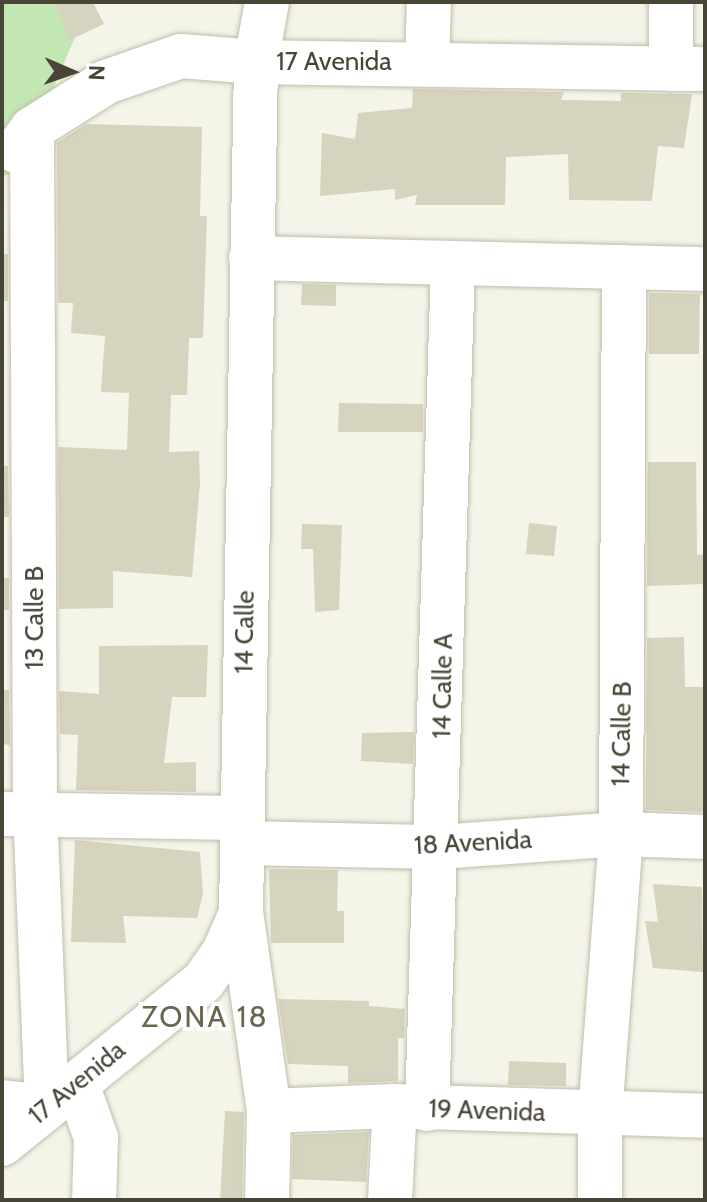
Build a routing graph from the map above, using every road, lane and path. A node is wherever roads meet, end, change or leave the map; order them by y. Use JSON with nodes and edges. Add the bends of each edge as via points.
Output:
{"nodes":[{"id":1,"x":267,"y":2,"type":"edge"},
{"id":2,"x":429,"y":2,"type":"edge"},
{"id":3,"x":671,"y":2,"type":"edge"},
{"id":4,"x":256,"y":62,"type":"junction"},
{"id":5,"x":427,"y":62,"type":"junction"},
{"id":6,"x":688,"y":69,"type":"edge"},
{"id":7,"x":32,"y":129,"type":"junction"},
{"id":8,"x":2,"y":168,"type":"edge"},
{"id":9,"x":251,"y":258,"type":"junction"},
{"id":10,"x":453,"y":263,"type":"junction"},
{"id":11,"x":624,"y":267,"type":"junction"},
{"id":12,"x":705,"y":269,"type":"edge"},
{"id":13,"x":18,"y":460,"type":"edge"},
{"id":14,"x":19,"y":814,"type":"edge"},
{"id":15,"x":242,"y":830,"type":"junction"},
{"id":16,"x":621,"y":834,"type":"junction"},
{"id":17,"x":705,"y":837,"type":"edge"},
{"id":18,"x":439,"y":847,"type":"junction"},
{"id":19,"x":241,"y":913,"type":"junction"},
{"id":20,"x":62,"y":1096,"type":"junction"},
{"id":21,"x":2,"y":1102,"type":"edge"},
{"id":22,"x":411,"y":1108,"type":"junction"},
{"id":23,"x":269,"y":1111,"type":"junction"},
{"id":24,"x":600,"y":1115,"type":"junction"},
{"id":25,"x":705,"y":1116,"type":"edge"},
{"id":26,"x":2,"y":1144,"type":"edge"},
{"id":27,"x":94,"y":1200,"type":"edge"},
{"id":28,"x":267,"y":1200,"type":"edge"},
{"id":29,"x":390,"y":1200,"type":"edge"},
{"id":30,"x":600,"y":1200,"type":"edge"}],
"edges":[{"from":1,"to":4,"type":"street","name":"14 Calle"},
{"from":2,"to":5,"type":"street"},
{"from":3,"to":6,"type":"street"},
{"from":4,"to":5,"type":"street","name":"17 Avenida"},
{"from":4,"to":7,"type":"street","name":"17 Avenida","via":[[181,56],[106,82]]},
{"from":4,"to":9,"type":"street","name":"14 Calle"},
{"from":5,"to":6,"type":"street","name":"17 Avenida"},
{"from":7,"to":8,"type":"street","name":"17 Avenida"},
{"from":7,"to":13,"type":"street","name":"13 Calle B"},
{"from":9,"to":10,"type":"street"},
{"from":9,"to":15,"type":"street","name":"14 Calle"},
{"from":10,"to":11,"type":"street"},
{"from":10,"to":18,"type":"street","name":"14 Calle A"},
{"from":11,"to":12,"type":"street"},
{"from":11,"to":16,"type":"street","name":"14 Calle B"},
{"from":13,"to":14,"type":"street","name":"13 Calle B"},
{"from":14,"to":15,"type":"street","name":"18 Avenida"},
{"from":14,"to":20,"type":"street","name":"13 Calle B"},
{"from":15,"to":18,"type":"street","name":"18 Avenida"},
{"from":15,"to":19,"type":"street","name":"14 Calle"},
{"from":16,"to":17,"type":"street","name":"18 Avenida"},
{"from":16,"to":18,"type":"street","name":"18 Avenida"},
{"from":16,"to":24,"type":"street","name":"14 Calle B"},
{"from":18,"to":22,"type":"street","name":"14 Calle A"},
{"from":19,"to":20,"type":"street","name":"17 Avenida","via":[[203,982]]},
{"from":19,"to":23,"type":"street","name":"14 Calle"},
{"from":20,"to":21,"type":"street"},
{"from":20,"to":26,"type":"street","name":"17 Avenida"},
{"from":20,"to":27,"type":"street","name":"13 Calle B","via":[[96,1138]]},
{"from":22,"to":23,"type":"street","name":"19 Avenida"},
{"from":22,"to":24,"type":"street","name":"19 Avenida"},
{"from":22,"to":29,"type":"street","name":"14 Calle A"},
{"from":23,"to":28,"type":"street","name":"14 Calle"},
{"from":24,"to":25,"type":"street","name":"19 Avenida"},
{"from":24,"to":30,"type":"street","name":"14 Calle B"}]}
